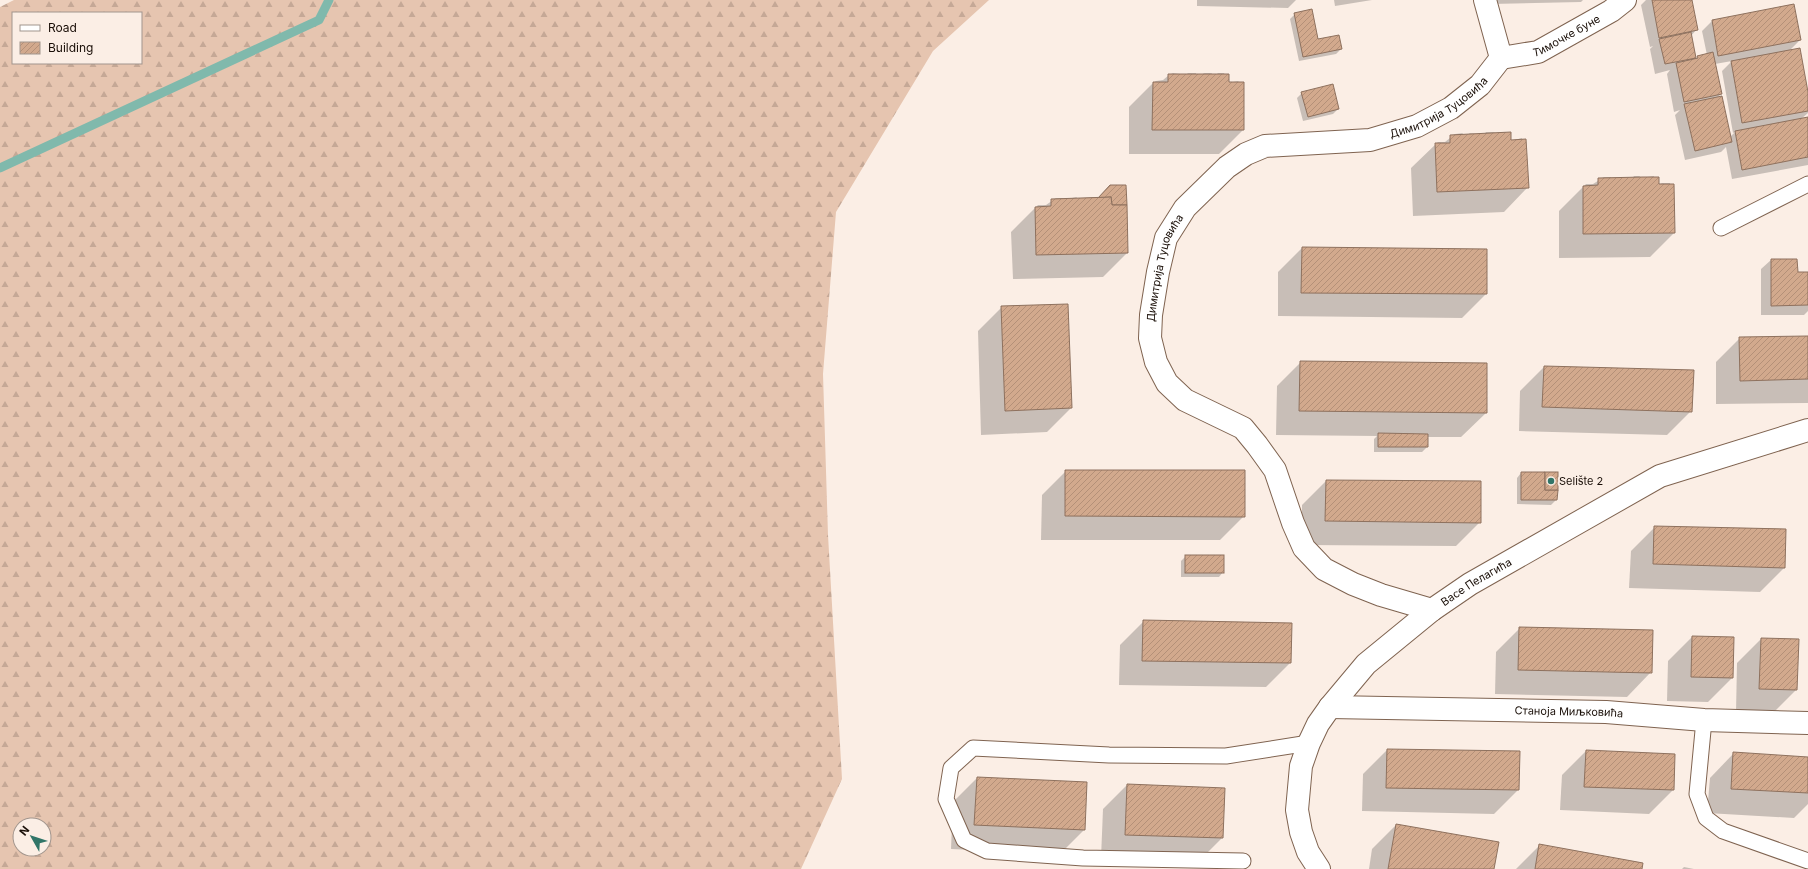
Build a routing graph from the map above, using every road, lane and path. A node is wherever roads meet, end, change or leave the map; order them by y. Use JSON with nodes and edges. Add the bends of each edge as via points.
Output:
{"nodes":[{"id":1,"x":1485,"y":0,"type":"edge"},
{"id":2,"x":1625,"y":0,"type":"edge"},
{"id":3,"x":1501,"y":58,"type":"junction"},
{"id":4,"x":1808,"y":184,"type":"edge"},
{"id":5,"x":1720,"y":228,"type":"dead end"},
{"id":6,"x":1808,"y":430,"type":"edge"},
{"id":7,"x":1432,"y":610,"type":"junction"},
{"id":8,"x":1330,"y":707,"type":"junction"},
{"id":9,"x":1704,"y":720,"type":"junction"},
{"id":10,"x":1808,"y":723,"type":"edge"},
{"id":11,"x":1309,"y":743,"type":"junction"},
{"id":12,"x":1244,"y":861,"type":"dead end"},
{"id":13,"x":1808,"y":861,"type":"edge"},
{"id":14,"x":1319,"y":869,"type":"edge"}],
"edges":[{"from":1,"to":3,"type":"street"},
{"from":2,"to":3,"type":"street","name":"Тимочке буне","via":[[1538,52]]},
{"from":3,"to":7,"type":"street","name":"Димитрија Туцовића","via":[[1480,85],[1451,108],[1416,126],[1370,140],[1265,146],[1246,154],[1227,167],[1185,208],[1166,238],[1151,315],[1150,338],[1156,362],[1167,383],[1185,400],[1243,428],[1275,470],[1304,548],[1324,569],[1381,595]]},
{"from":4,"to":5,"type":"lane"},
{"from":6,"to":7,"type":"street","name":"Васе Пелагића","via":[[1660,476],[1470,584]]},
{"from":7,"to":8,"type":"street","name":"Васе Пелагића","via":[[1366,664]]},
{"from":8,"to":9,"type":"street","name":"Станоја Миљковића","via":[[1606,712]]},
{"from":8,"to":11,"type":"street","name":"Васе Пелагића"},
{"from":9,"to":10,"type":"street","name":"Станоја Миљковића"},
{"from":9,"to":13,"type":"lane","via":[[1698,794],[1706,818],[1723,831]]},
{"from":11,"to":12,"type":"lane","via":[[1226,756],[1109,755],[973,748],[951,768],[946,799],[964,840],[987,851],[1083,858]]},
{"from":11,"to":14,"type":"street","name":"Васе Пелагића","via":[[1301,766],[1298,810],[1301,832],[1308,852]]}]}
